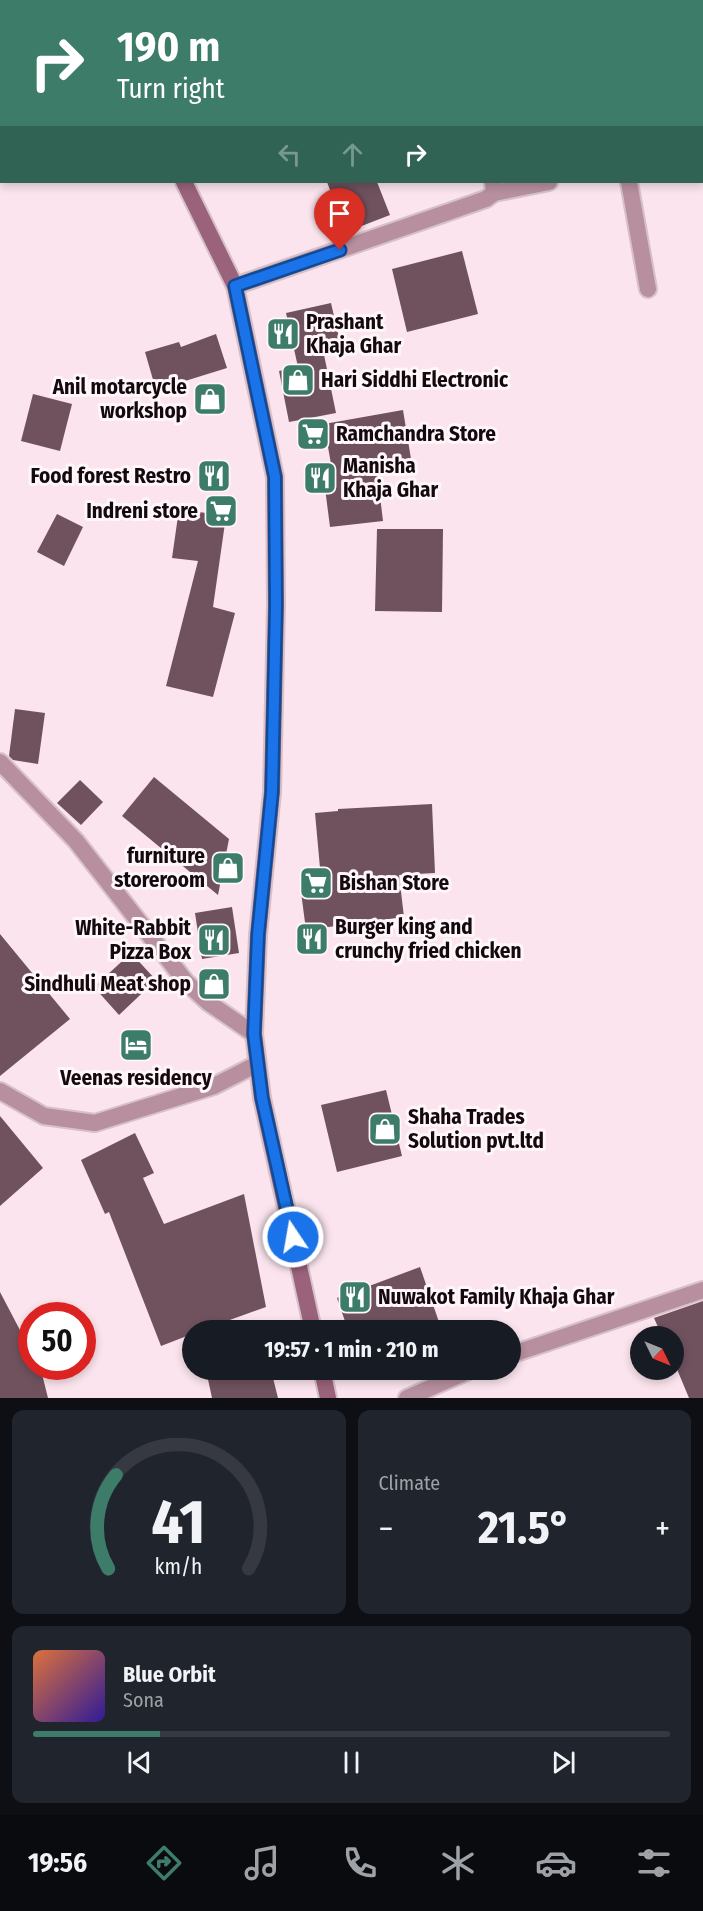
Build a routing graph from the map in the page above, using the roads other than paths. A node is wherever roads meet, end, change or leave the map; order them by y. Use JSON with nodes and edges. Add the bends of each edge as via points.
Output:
{"nodes":[{"id":1,"x":184,"y":183,"type":"edge"},
{"id":2,"x":540,"y":183,"type":"edge"},
{"id":3,"x":628,"y":183,"type":"edge"},
{"id":4,"x":494,"y":188,"type":"edge"},
{"id":5,"x":235,"y":286,"type":"junction"},
{"id":6,"x":648,"y":289,"type":"dead end"},
{"id":7,"x":0,"y":762,"type":"edge"},
{"id":8,"x":254,"y":1034,"type":"junction"},
{"id":9,"x":257,"y":1064,"type":"junction"},
{"id":10,"x":0,"y":1091,"type":"edge"},
{"id":11,"x":703,"y":1290,"type":"edge"},
{"id":12,"x":311,"y":1320,"type":"edge"},
{"id":13,"x":521,"y":1351,"type":"edge"},
{"id":14,"x":324,"y":1380,"type":"edge"},
{"id":15,"x":448,"y":1380,"type":"edge"},
{"id":16,"x":328,"y":1398,"type":"edge"},
{"id":17,"x":407,"y":1398,"type":"edge"}],
"edges":[{"from":1,"to":5,"type":"main road"},
{"from":2,"to":4,"type":"street"},
{"from":3,"to":6,"type":"street"},
{"from":4,"to":5,"type":"street","via":[[486,199]]},
{"from":5,"to":8,"type":"main road","via":[[275,477],[272,792],[258,935]]},
{"from":7,"to":8,"type":"street","via":[[76,841],[186,982]]},
{"from":8,"to":9,"type":"main road"},
{"from":9,"to":10,"type":"street","via":[[214,1086],[95,1123],[45,1116]]},
{"from":9,"to":12,"type":"main road"},
{"from":11,"to":13,"type":"street"},
{"from":14,"to":16,"type":"main road"},
{"from":15,"to":17,"type":"street"}]}
